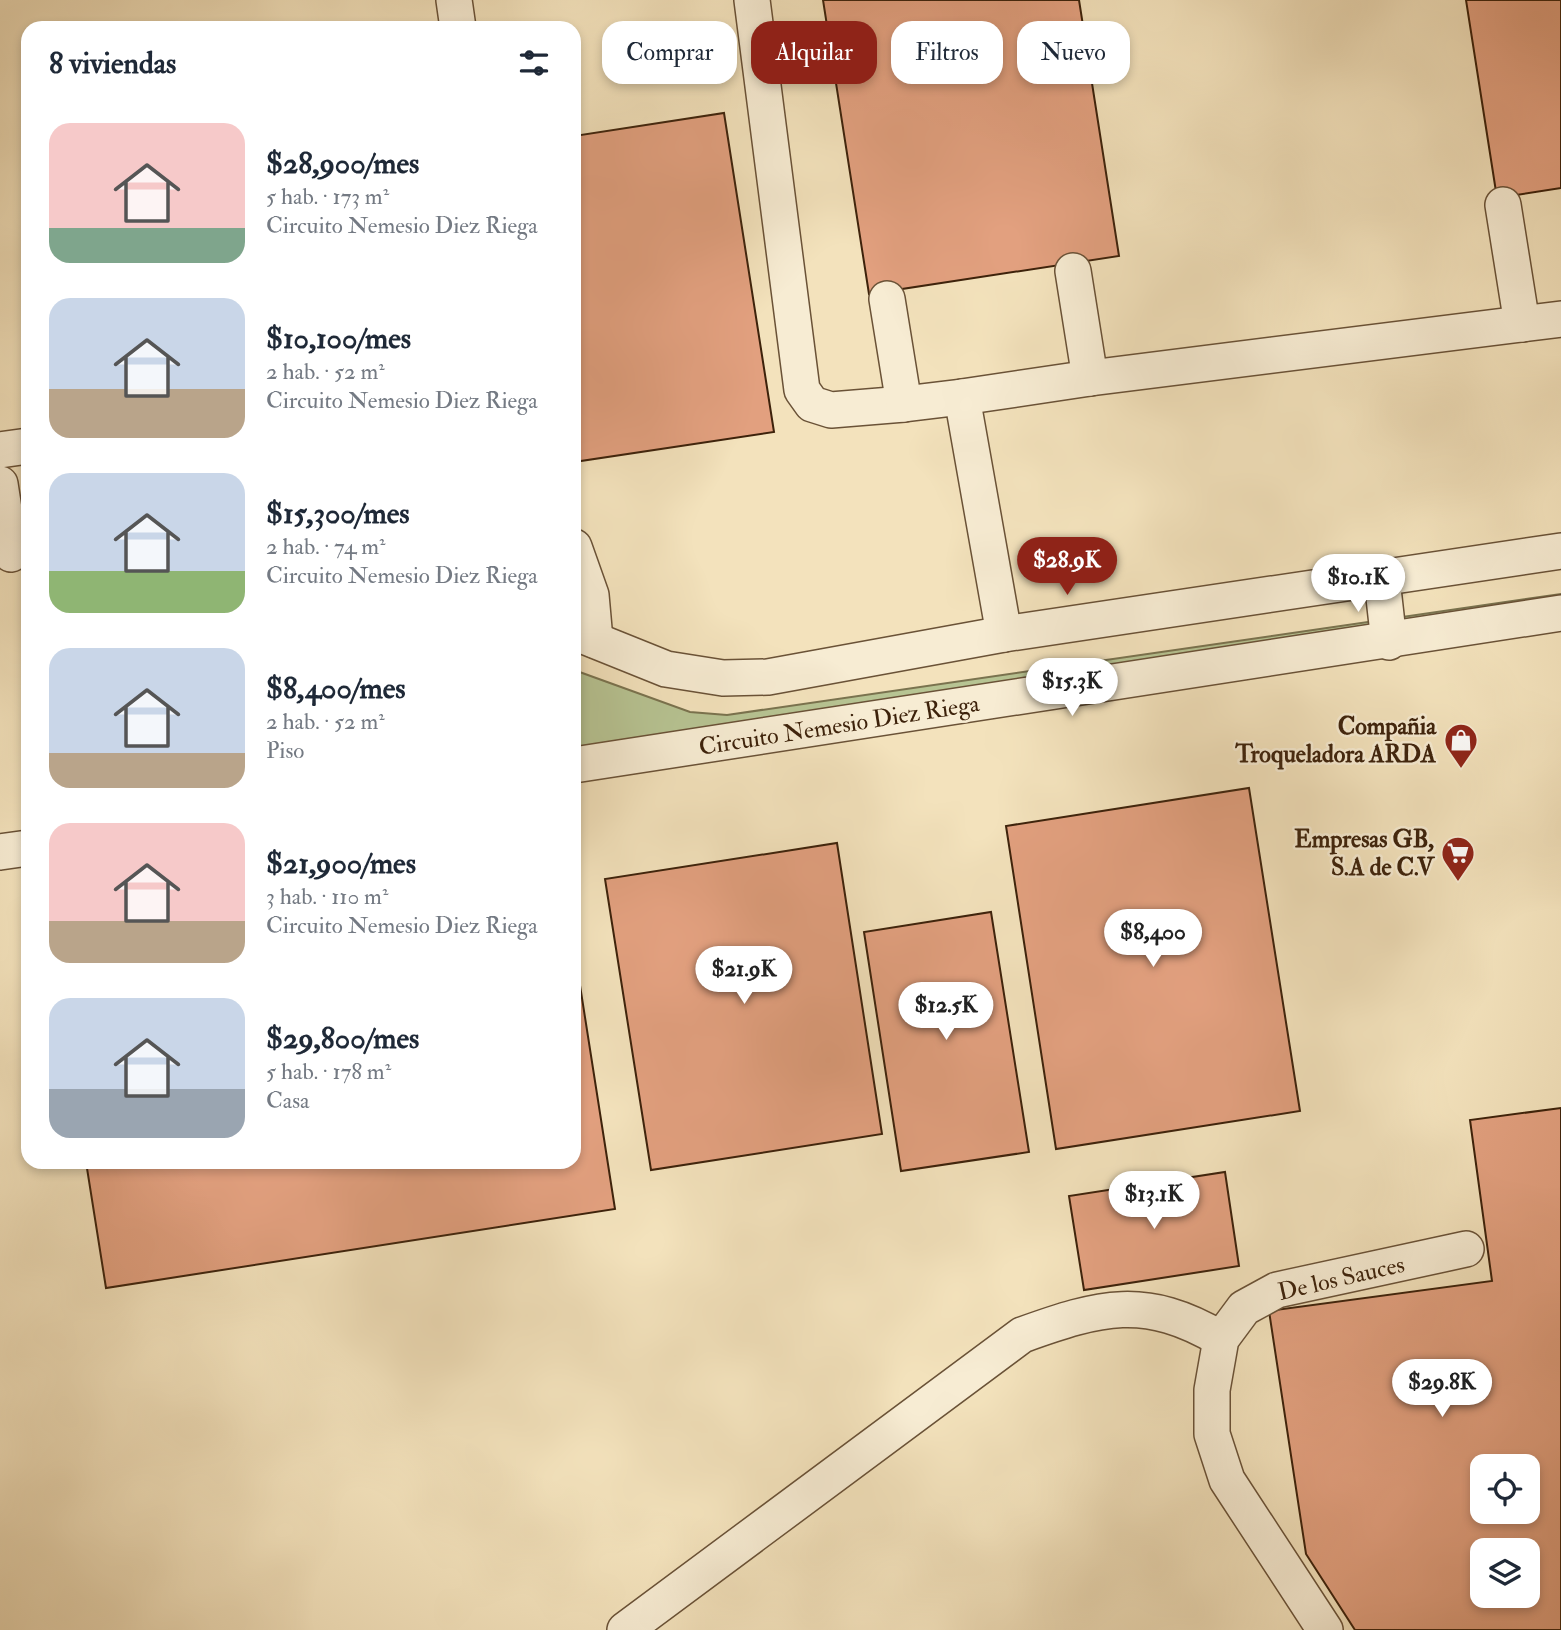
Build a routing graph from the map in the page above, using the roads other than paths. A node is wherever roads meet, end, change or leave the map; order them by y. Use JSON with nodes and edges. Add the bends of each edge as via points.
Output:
{"nodes":[{"id":1,"x":454,"y":0,"type":"edge"},
{"id":2,"x":752,"y":0,"type":"edge"},
{"id":3,"x":457,"y":21,"type":"edge"},
{"id":4,"x":1503,"y":205,"type":"dead end"},
{"id":5,"x":1073,"y":271,"type":"dead end"},
{"id":6,"x":887,"y":299,"type":"dead end"},
{"id":7,"x":1561,"y":319,"type":"edge"},
{"id":8,"x":1521,"y":324,"type":"junction"},
{"id":9,"x":1090,"y":377,"type":"junction"},
{"id":10,"x":962,"y":397,"type":"junction"},
{"id":11,"x":904,"y":404,"type":"junction"},
{"id":12,"x":21,"y":447,"type":"edge"},
{"id":13,"x":0,"y":450,"type":"edge"},
{"id":14,"x":0,"y":485,"type":"edge"},
{"id":15,"x":1561,"y":551,"type":"edge"},
{"id":16,"x":13,"y":554,"type":"edge"},
{"id":17,"x":581,"y":567,"type":"edge"},
{"id":18,"x":1382,"y":580,"type":"junction"},
{"id":19,"x":1561,"y":613,"type":"edge"},
{"id":20,"x":1004,"y":635,"type":"junction"},
{"id":21,"x":585,"y":636,"type":"edge"},
{"id":22,"x":1389,"y":642,"type":"junction"},
{"id":23,"x":581,"y":764,"type":"edge"},
{"id":24,"x":21,"y":849,"type":"edge"},
{"id":25,"x":0,"y":852,"type":"edge"},
{"id":26,"x":1466,"y":1249,"type":"dead end"},
{"id":27,"x":1221,"y":1339,"type":"junction"},
{"id":28,"x":625,"y":1630,"type":"edge"},
{"id":29,"x":1325,"y":1630,"type":"edge"}],
"edges":[{"from":1,"to":3,"type":"street"},
{"from":2,"to":11,"type":"street","via":[[802,390],[812,404],[831,410]]},
{"from":4,"to":8,"type":"street"},
{"from":5,"to":9,"type":"street"},
{"from":6,"to":11,"type":"street"},
{"from":7,"to":8,"type":"street"},
{"from":8,"to":9,"type":"street"},
{"from":9,"to":10,"type":"street"},
{"from":10,"to":11,"type":"street"},
{"from":10,"to":20,"type":"street"},
{"from":12,"to":13,"type":"street"},
{"from":14,"to":16,"type":"street"},
{"from":15,"to":18,"type":"street"},
{"from":17,"to":21,"type":"street","via":[[591,595]]},
{"from":18,"to":20,"type":"street"},
{"from":18,"to":22,"type":"street"},
{"from":19,"to":22,"type":"street","name":"Circuito Nemesio Diez Riega"},
{"from":20,"to":21,"type":"street","via":[[768,677],[723,678],[666,669]]},
{"from":22,"to":23,"type":"street","name":"Circuito Nemesio Diez Riega"},
{"from":24,"to":25,"type":"street"},
{"from":26,"to":27,"type":"street","name":"De los Sauces","via":[[1277,1290],[1244,1308]]},
{"from":27,"to":28,"type":"street","via":[[1192,1322],[1147,1309],[1084,1312],[1022,1335]]},
{"from":27,"to":29,"type":"street","name":"De los Sauces","via":[[1212,1390],[1212,1434],[1227,1480]]}]}
